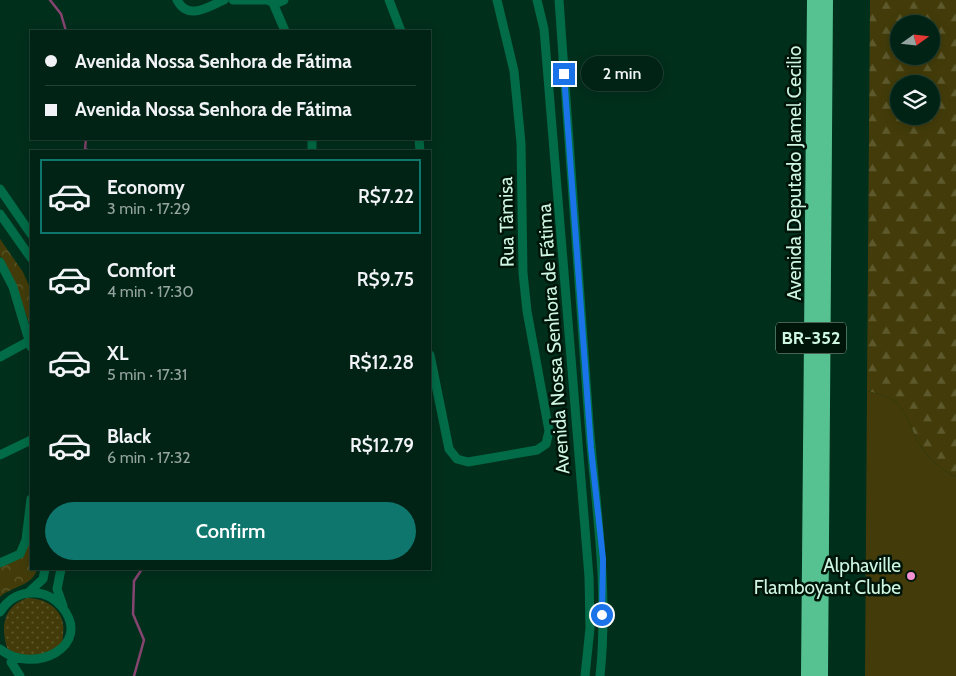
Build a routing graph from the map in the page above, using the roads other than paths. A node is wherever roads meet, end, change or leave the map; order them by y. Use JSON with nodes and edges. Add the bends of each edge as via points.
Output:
{"nodes":[{"id":1,"x":177,"y":0,"type":"edge"},
{"id":2,"x":224,"y":0,"type":"edge"},
{"id":3,"x":233,"y":0,"type":"edge"},
{"id":4,"x":284,"y":0,"type":"edge"},
{"id":5,"x":389,"y":0,"type":"edge"},
{"id":6,"x":497,"y":0,"type":"edge"},
{"id":7,"x":537,"y":0,"type":"edge"},
{"id":8,"x":559,"y":0,"type":"edge"},
{"id":9,"x":814,"y":0,"type":"edge"},
{"id":10,"x":826,"y":0,"type":"edge"},
{"id":11,"x":268,"y":1,"type":"edge"},
{"id":12,"x":284,"y":30,"type":"edge"},
{"id":13,"x":401,"y":30,"type":"edge"},
{"id":14,"x":0,"y":190,"type":"edge"},
{"id":15,"x":0,"y":214,"type":"edge"},
{"id":16,"x":30,"y":233,"type":"edge"},
{"id":17,"x":30,"y":257,"type":"edge"},
{"id":18,"x":0,"y":262,"type":"edge"},
{"id":19,"x":30,"y":337,"type":"edge"},
{"id":20,"x":30,"y":341,"type":"edge"},
{"id":21,"x":0,"y":357,"type":"edge"},
{"id":22,"x":431,"y":360,"type":"edge"},
{"id":23,"x":30,"y":440,"type":"edge"},
{"id":24,"x":0,"y":455,"type":"edge"},
{"id":25,"x":30,"y":508,"type":"edge"},
{"id":26,"x":0,"y":563,"type":"edge"},
{"id":27,"x":45,"y":570,"type":"edge"},
{"id":28,"x":61,"y":570,"type":"edge"},
{"id":29,"x":28,"y":592,"type":"junction"},
{"id":30,"x":64,"y":609,"type":"junction"},
{"id":31,"x":0,"y":612,"type":"edge"},
{"id":32,"x":4,"y":655,"type":"edge"},
{"id":33,"x":20,"y":676,"type":"edge"},
{"id":34,"x":584,"y":676,"type":"edge"},
{"id":35,"x":600,"y":676,"type":"edge"},
{"id":36,"x":808,"y":676,"type":"edge"},
{"id":37,"x":821,"y":676,"type":"edge"}],
"edges":[{"from":1,"to":2,"type":"street","via":[[183,9],[194,12]]},
{"from":3,"to":11,"type":"street"},
{"from":4,"to":11,"type":"street"},
{"from":5,"to":13,"type":"street"},
{"from":6,"to":22,"type":"street","name":"Rua Tâmisa","via":[[507,34],[517,96],[526,311],[549,432],[546,444],[537,450],[468,462],[457,460],[449,449]]},
{"from":7,"to":34,"type":"street","name":"Avenida Nossa Senhora de Fátima","via":[[546,48],[589,577],[590,628]]},
{"from":8,"to":35,"type":"street","name":"Avenida Nossa Senhora de Fátima","via":[[591,448],[603,559]]},
{"from":9,"to":36,"type":"highway","name":"Avenida Deputado Jamel Cecilio","number":"BR-352"},
{"from":10,"to":37,"type":"highway","name":"Avenida Deputado Jamel Cecilio","number":"BR-352"},
{"from":11,"to":12,"type":"street"},
{"from":14,"to":16,"type":"street"},
{"from":15,"to":17,"type":"street"},
{"from":18,"to":19,"type":"street","via":[[13,286]]},
{"from":20,"to":21,"type":"street"},
{"from":23,"to":24,"type":"street"},
{"from":25,"to":26,"type":"street","via":[[26,540],[20,554]]},
{"from":27,"to":29,"type":"street","via":[[43,579]]},
{"from":28,"to":30,"type":"street","via":[[57,589]]},
{"from":29,"to":30,"type":"street","via":[[48,596]]},
{"from":29,"to":31,"type":"street","via":[[16,596]]},
{"from":30,"to":32,"type":"street","via":[[69,620],[69,639],[61,656],[49,666],[30,668]]},
{"from":32,"to":33,"type":"street"}]}
